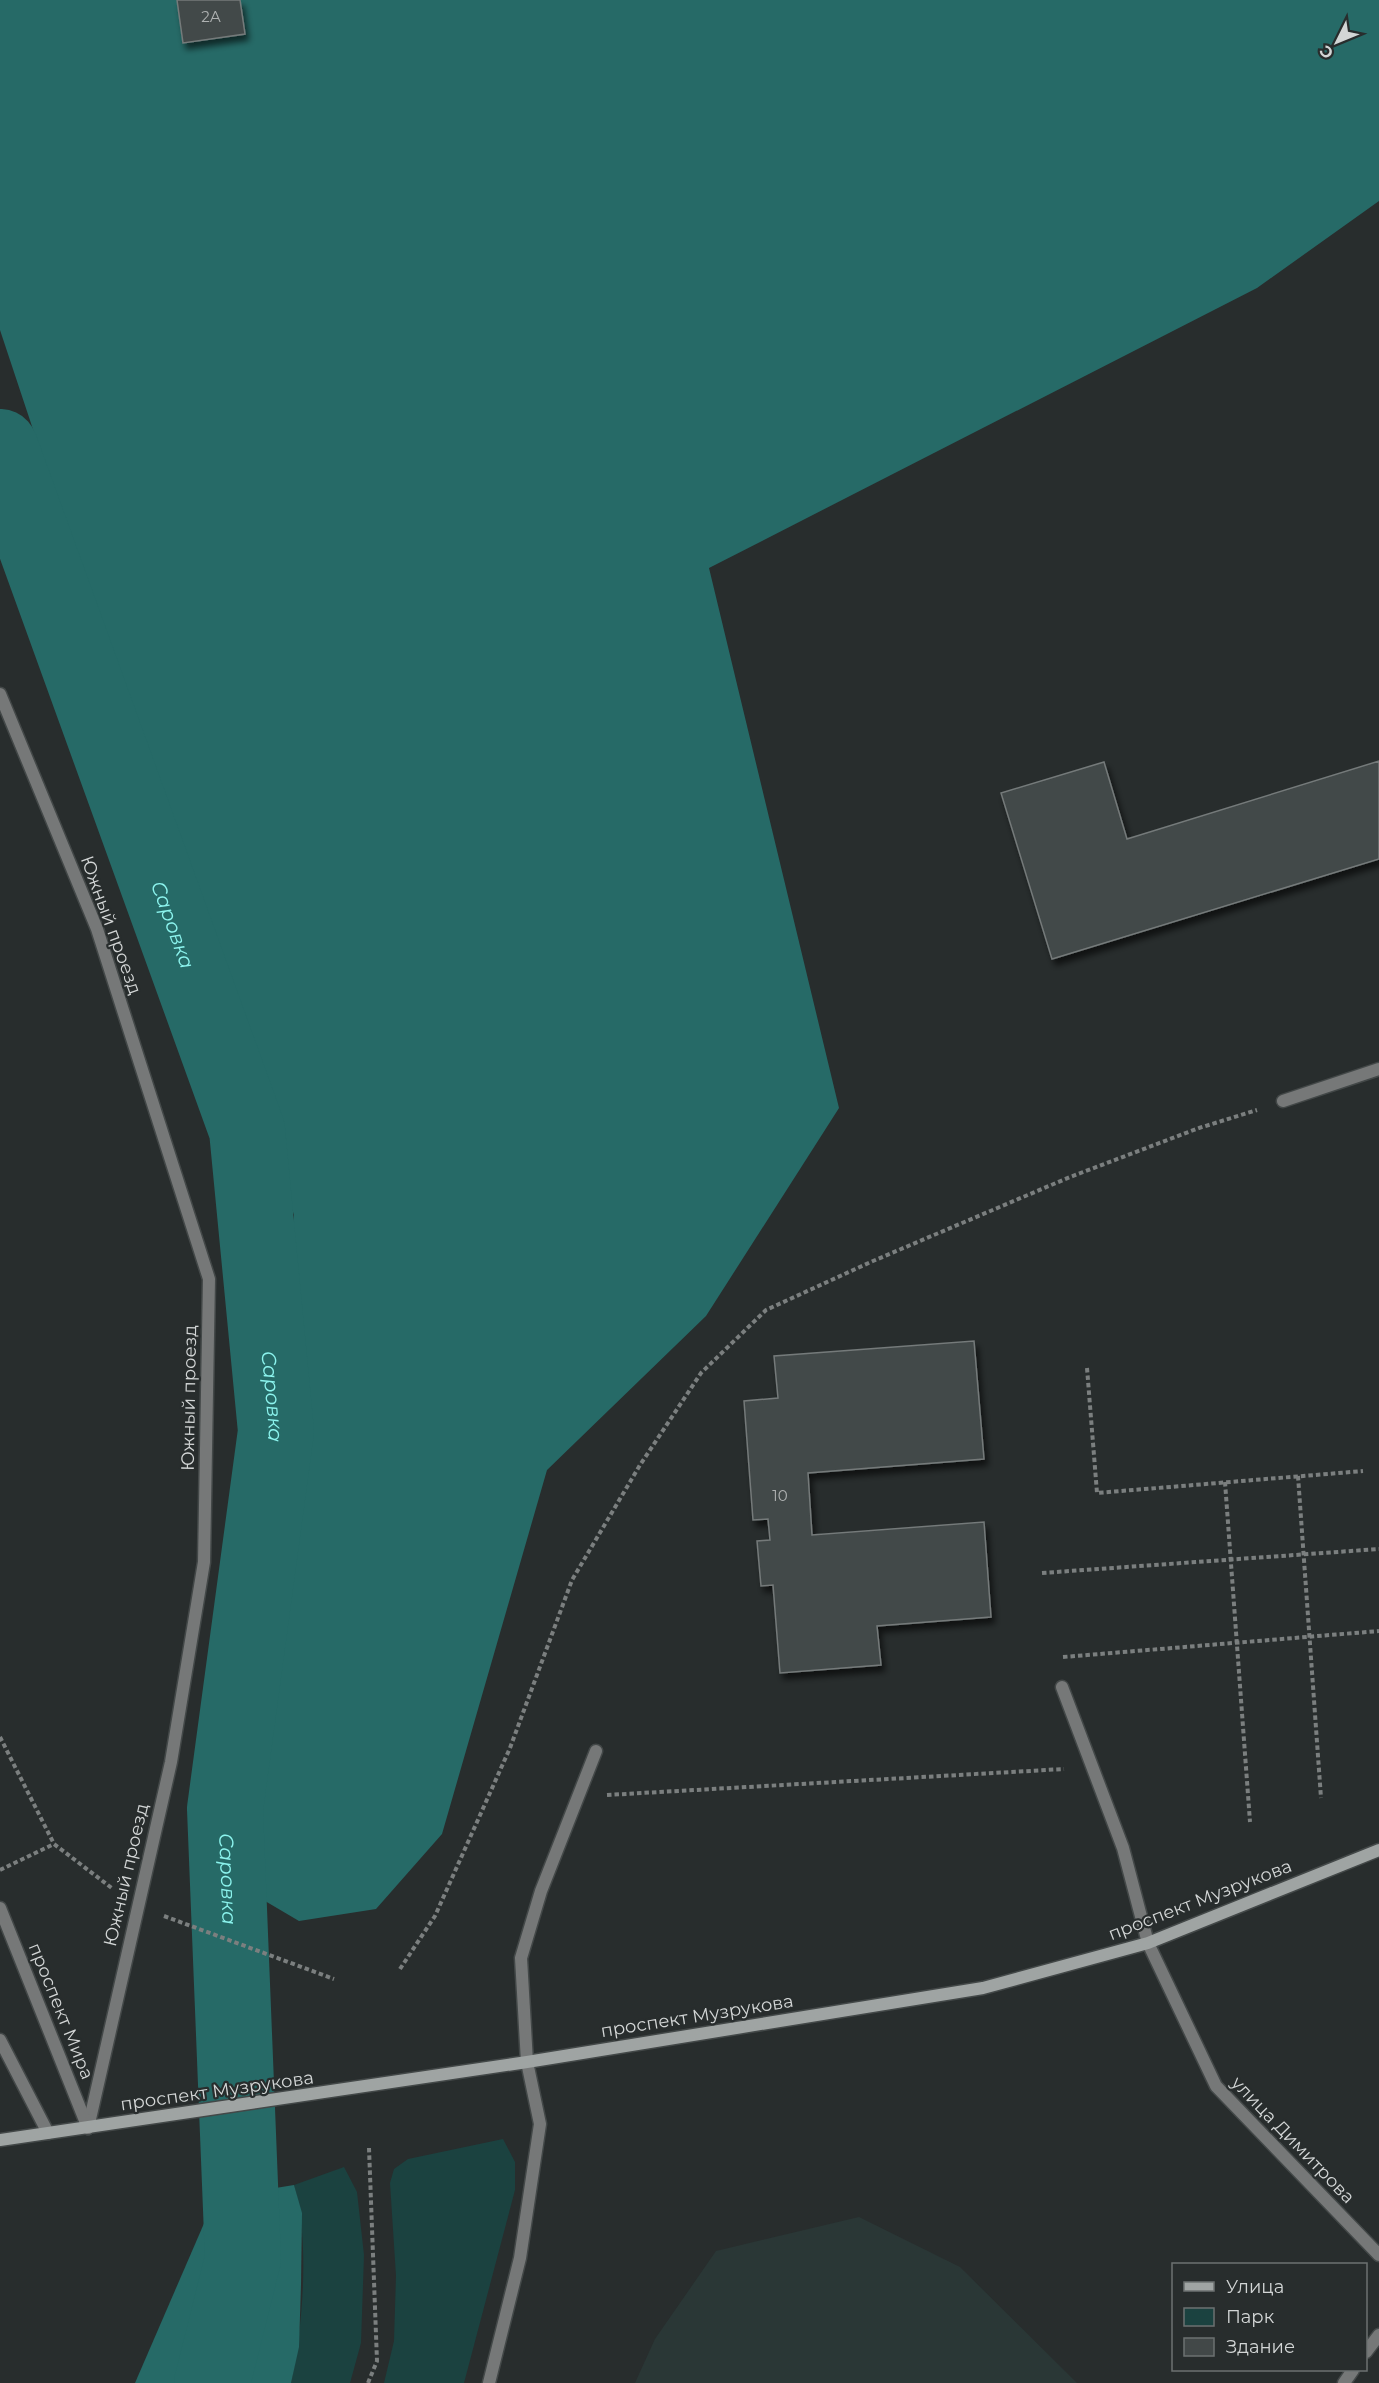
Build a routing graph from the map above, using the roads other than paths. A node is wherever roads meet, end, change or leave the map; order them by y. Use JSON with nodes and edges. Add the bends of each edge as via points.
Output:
{"nodes":[{"id":1,"x":0,"y":694,"type":"edge"},
{"id":2,"x":1379,"y":1069,"type":"edge"},
{"id":3,"x":1283,"y":1101,"type":"road end"},
{"id":4,"x":1062,"y":1687,"type":"dead end"},
{"id":5,"x":596,"y":1751,"type":"dead end"},
{"id":6,"x":1379,"y":1850,"type":"edge"},
{"id":7,"x":0,"y":1908,"type":"edge"},
{"id":8,"x":1148,"y":1943,"type":"junction"},
{"id":9,"x":0,"y":2040,"type":"edge"},
{"id":10,"x":527,"y":2062,"type":"junction"},
{"id":11,"x":88,"y":2128,"type":"junction"},
{"id":12,"x":48,"y":2133,"type":"junction"},
{"id":13,"x":0,"y":2140,"type":"edge"},
{"id":14,"x":1379,"y":2255,"type":"edge"},
{"id":15,"x":1379,"y":2335,"type":"edge"},
{"id":16,"x":1367,"y":2350,"type":"edge"},
{"id":17,"x":489,"y":2383,"type":"edge"}],
"edges":[{"from":1,"to":11,"type":"street","name":"Южный проезд","via":[[97,929],[209,1279],[204,1562],[171,1762]]},
{"from":2,"to":3,"type":"street"},
{"from":4,"to":8,"type":"street","name":"улица Димитрова","via":[[1123,1848]]},
{"from":5,"to":10,"type":"street","via":[[541,1892],[521,1958]]},
{"from":6,"to":8,"type":"main road","name":"проспект Музрукова"},
{"from":7,"to":11,"type":"street","name":"проспект Мира"},
{"from":8,"to":10,"type":"main road","name":"проспект Музрукова","via":[[983,1988]]},
{"from":8,"to":14,"type":"street","name":"улица Димитрова","via":[[1216,2086]]},
{"from":9,"to":12,"type":"street"},
{"from":10,"to":11,"type":"main road","name":"проспект Музрукова"},
{"from":10,"to":17,"type":"street","via":[[540,2124],[520,2258]]},
{"from":11,"to":12,"type":"main road","name":"проспект Музрукова"},
{"from":12,"to":13,"type":"main road","name":"проспект Музрукова"},
{"from":15,"to":16,"type":"street"}]}
